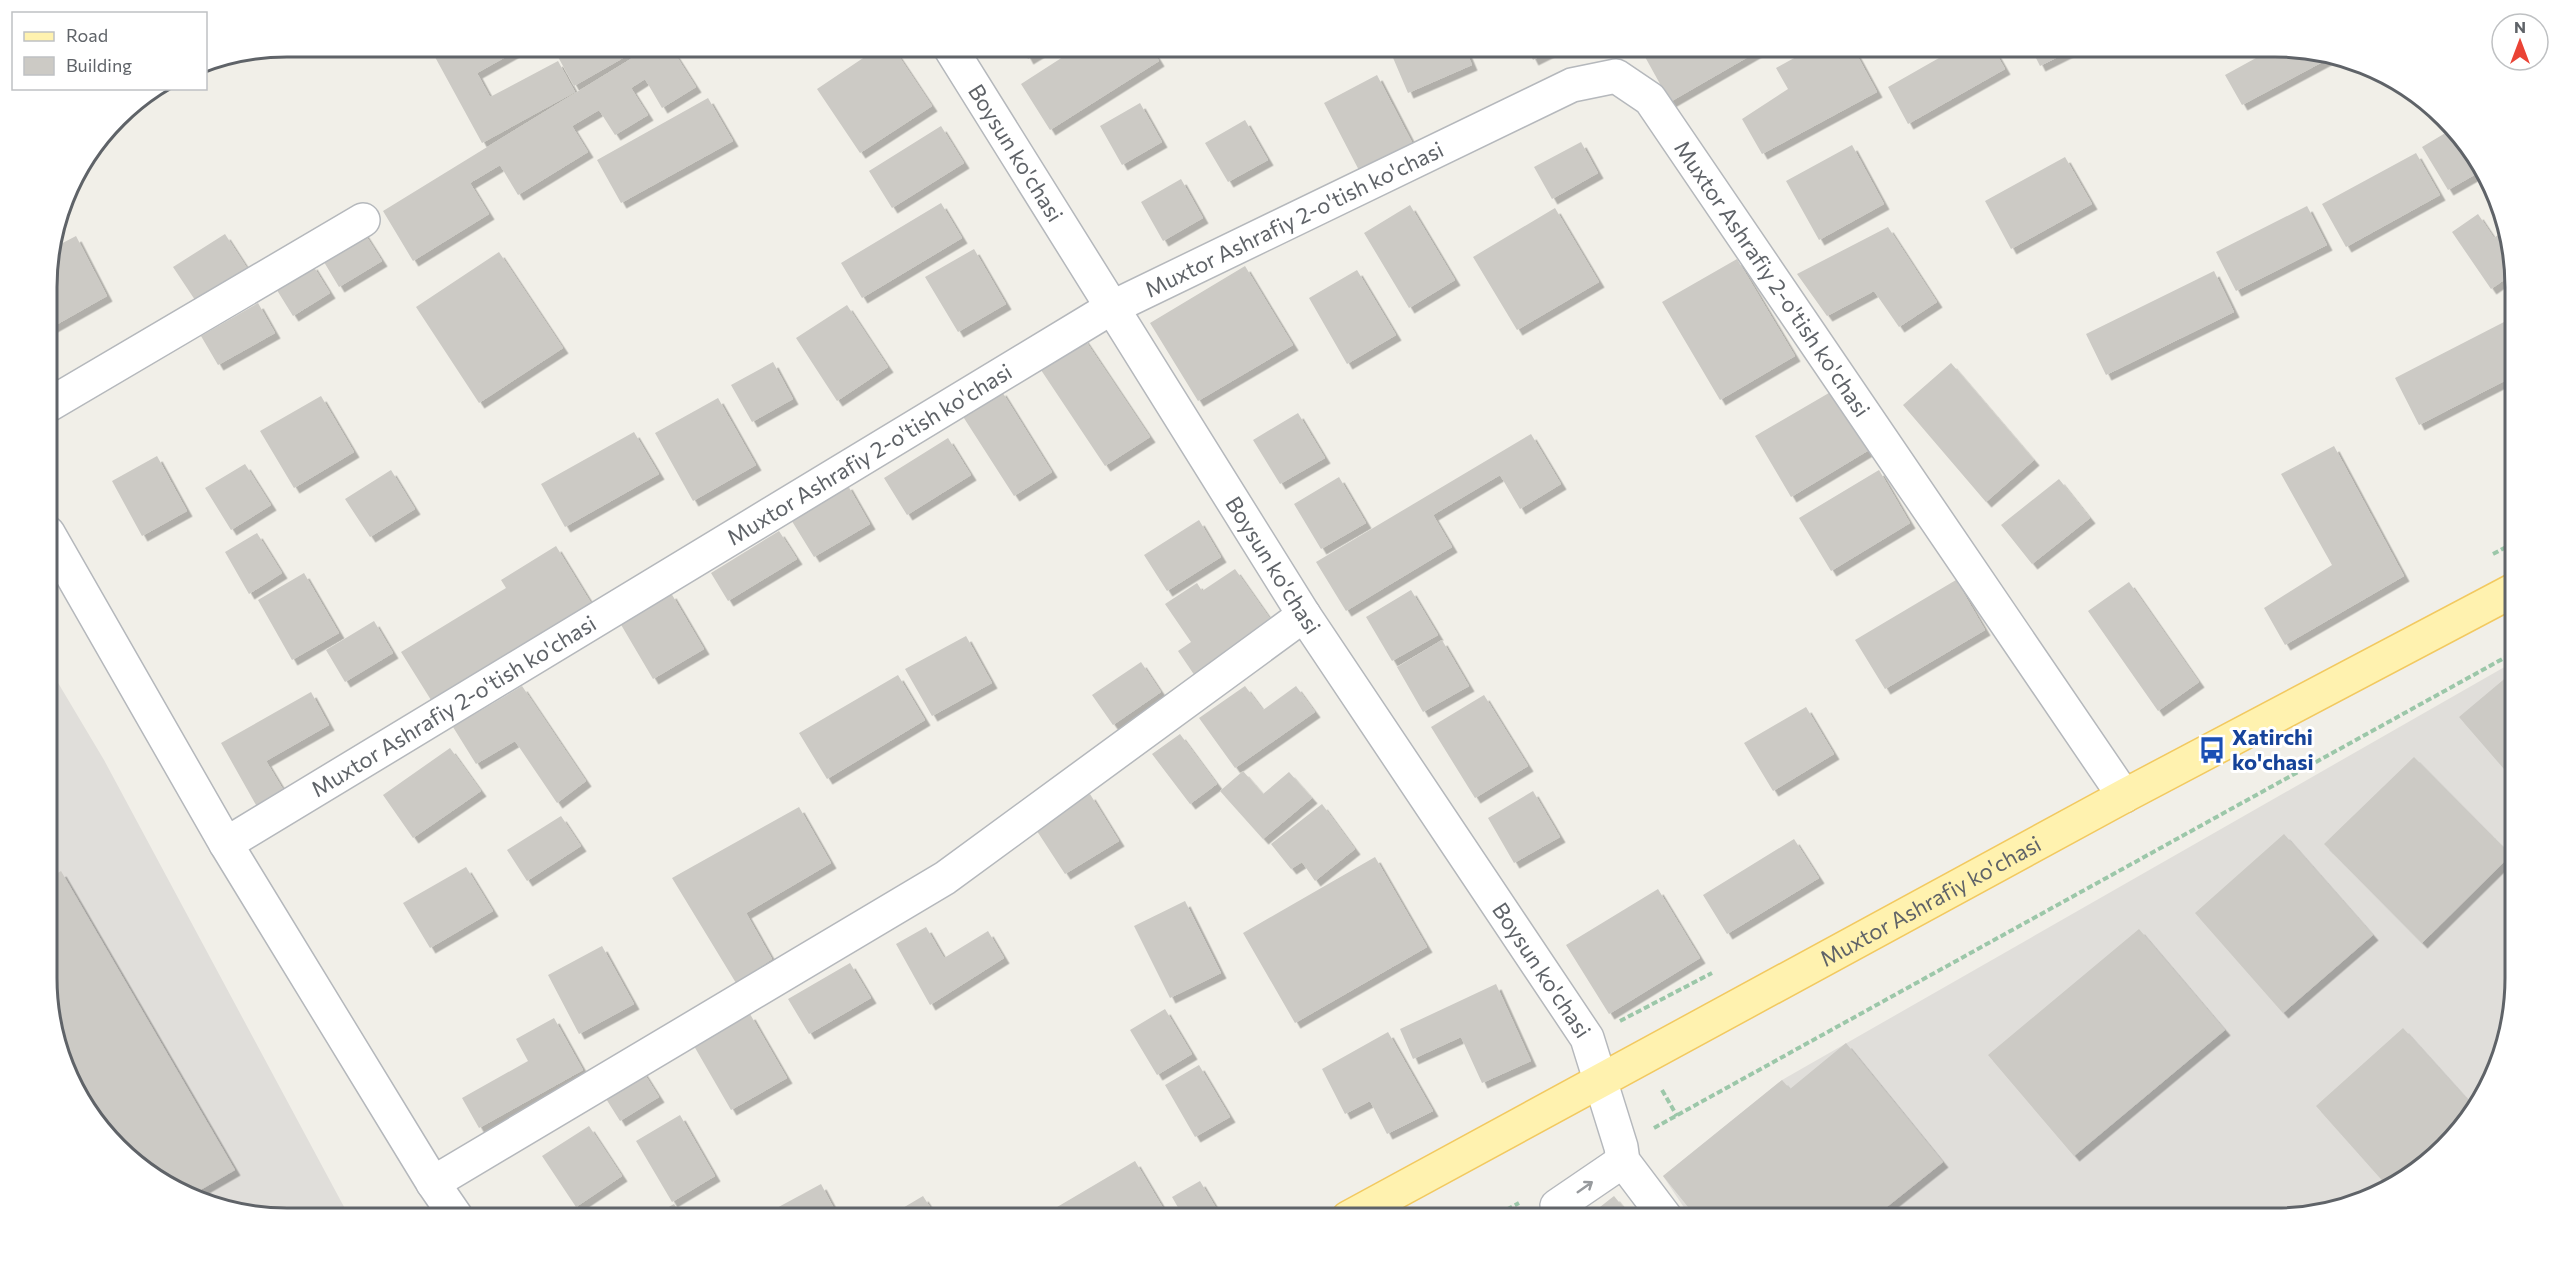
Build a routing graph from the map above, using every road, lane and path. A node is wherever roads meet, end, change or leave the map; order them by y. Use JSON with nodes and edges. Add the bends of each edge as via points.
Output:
{"nodes":[{"id":1,"x":956,"y":57,"type":"edge"},
{"id":2,"x":363,"y":220,"type":"dead end"},
{"id":3,"x":1111,"y":308,"type":"junction"},
{"id":4,"x":57,"y":400,"type":"edge"},
{"id":5,"x":57,"y":549,"type":"edge"},
{"id":6,"x":2505,"y":595,"type":"edge"},
{"id":7,"x":1304,"y":615,"type":"junction"},
{"id":8,"x":2505,"y":658,"type":"edge"},
{"id":9,"x":2124,"y":796,"type":"junction"},
{"id":10,"x":226,"y":844,"type":"junction"},
{"id":11,"x":1602,"y":1080,"type":"junction"},
{"id":12,"x":1661,"y":1088,"type":"dead end"},
{"id":13,"x":1677,"y":1116,"type":"junction"},
{"id":14,"x":1622,"y":1154,"type":"junction"},
{"id":15,"x":433,"y":1184,"type":"junction"},
{"id":16,"x":1521,"y":1202,"type":"dead end"},
{"id":17,"x":450,"y":1208,"type":"edge"},
{"id":18,"x":1366,"y":1208,"type":"edge"},
{"id":19,"x":1510,"y":1208,"type":"edge"},
{"id":20,"x":1557,"y":1208,"type":"edge"},
{"id":21,"x":1659,"y":1208,"type":"edge"}],
"edges":[{"from":1,"to":3,"type":"street","name":"Boysun ko'chasi"},
{"from":2,"to":4,"type":"street"},
{"from":3,"to":7,"type":"street","name":"Boysun ko'chasi"},
{"from":3,"to":9,"type":"street","name":"Muxtor Ashrafiy 2-o'tish ko'chasi","via":[[1572,85],[1616,76],[1650,99]]},
{"from":3,"to":10,"type":"street","name":"Muxtor Ashrafiy 2-o'tish ko'chasi"},
{"from":5,"to":10,"type":"street"},
{"from":6,"to":9,"type":"main road","name":"Muxtor Ashrafiy ko'chasi"},
{"from":7,"to":11,"type":"street","name":"Boysun ko'chasi","via":[[1587,1038]]},
{"from":7,"to":15,"type":"street","via":[[945,878]]},
{"from":8,"to":13,"type":"path"},
{"from":9,"to":11,"type":"main road","name":"Muxtor Ashrafiy ko'chasi"},
{"from":10,"to":15,"type":"street"},
{"from":11,"to":14,"type":"street","name":"Boysun ko'chasi"},
{"from":11,"to":18,"type":"main road","name":"Muxtor Ashrafiy ko'chasi"},
{"from":12,"to":13,"type":"path"},
{"from":13,"to":14,"type":"path"},
{"from":20,"to":14,"type":"street","one_way":true},
{"from":14,"to":21,"type":"street"},
{"from":15,"to":17,"type":"street"},
{"from":16,"to":19,"type":"path"}]}
